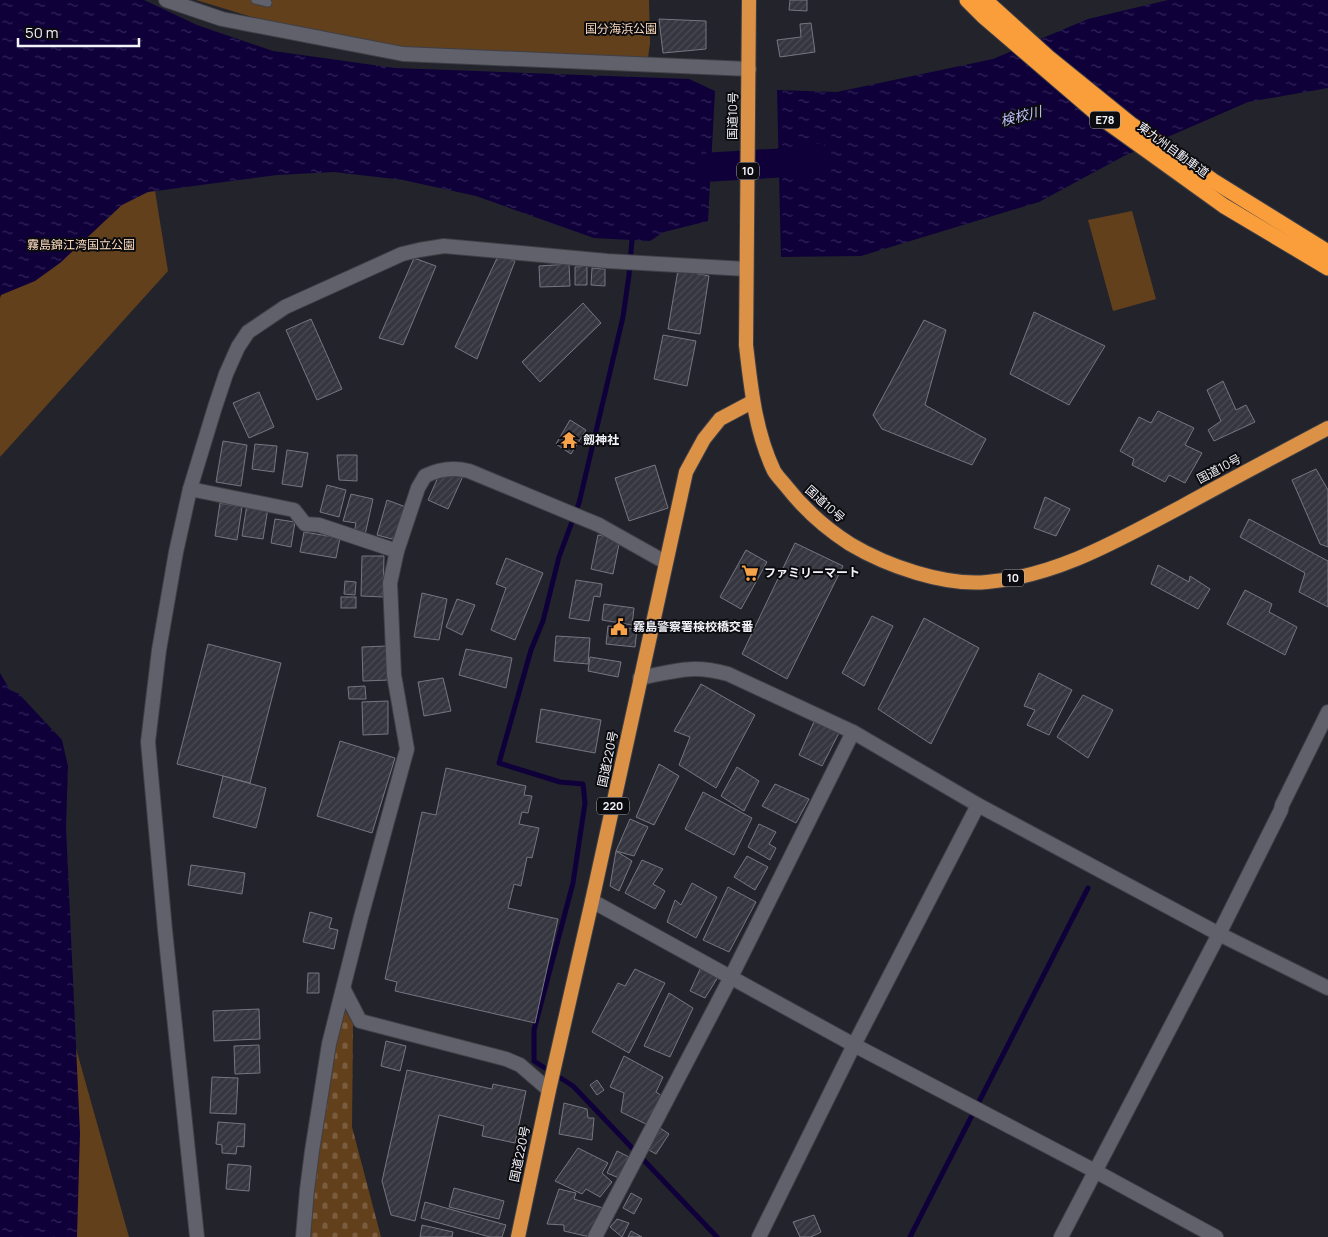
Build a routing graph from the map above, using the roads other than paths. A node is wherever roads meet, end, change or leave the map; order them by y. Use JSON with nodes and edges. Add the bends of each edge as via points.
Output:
{"nodes":[{"id":1,"x":166,"y":0,"type":"edge"},
{"id":2,"x":255,"y":0,"type":"edge"},
{"id":3,"x":749,"y":0,"type":"edge"},
{"id":4,"x":967,"y":0,"type":"edge"},
{"id":5,"x":268,"y":3,"type":"dead end"},
{"id":6,"x":986,"y":7,"type":"edge"},
{"id":7,"x":749,"y":69,"type":"junction"},
{"id":8,"x":1240,"y":207,"type":"junction"},
{"id":9,"x":1328,"y":252,"type":"edge"},
{"id":10,"x":747,"y":263,"type":"junction"},
{"id":11,"x":1328,"y":268,"type":"edge"},
{"id":12,"x":752,"y":402,"type":"junction"},
{"id":13,"x":1328,"y":428,"type":"edge"},
{"id":14,"x":190,"y":489,"type":"junction"},
{"id":15,"x":397,"y":551,"type":"junction"},
{"id":16,"x":666,"y":562,"type":"junction"},
{"id":17,"x":640,"y":678,"type":"junction"},
{"id":18,"x":1328,"y":712,"type":"edge"},
{"id":19,"x":854,"y":732,"type":"junction"},
{"id":20,"x":978,"y":805,"type":"junction"},
{"id":21,"x":592,"y":901,"type":"junction"},
{"id":22,"x":1219,"y":934,"type":"junction"},
{"id":23,"x":731,"y":977,"type":"junction"},
{"id":24,"x":1328,"y":988,"type":"edge"},
{"id":25,"x":344,"y":990,"type":"junction"},
{"id":26,"x":854,"y":1045,"type":"junction"},
{"id":27,"x":549,"y":1090,"type":"junction"},
{"id":28,"x":1095,"y":1171,"type":"junction"},
{"id":29,"x":197,"y":1237,"type":"edge"},
{"id":30,"x":303,"y":1237,"type":"edge"},
{"id":31,"x":518,"y":1237,"type":"edge"},
{"id":32,"x":595,"y":1237,"type":"edge"},
{"id":33,"x":759,"y":1237,"type":"edge"},
{"id":34,"x":1061,"y":1237,"type":"edge"},
{"id":35,"x":1216,"y":1237,"type":"edge"}],
"edges":[{"from":1,"to":7,"type":"street","via":[[222,19],[403,54]]},
{"from":2,"to":5,"type":"lane"},
{"from":3,"to":7,"type":"highway","name":"国道10号","number":"10"},
{"from":4,"to":6,"type":"highway","name":"東九州自動車道","number":"E78"},
{"from":6,"to":8,"type":"highway","name":"東九州自動車道","number":"E78"},
{"from":7,"to":10,"type":"highway","name":"国道10号","number":"10"},
{"from":8,"to":9,"type":"highway","name":"東九州自動車道","number":"E78"},
{"from":8,"to":11,"type":"highway","name":"東九州自動車道","number":"E78"},
{"from":10,"to":12,"type":"highway","name":"国道10号","number":"10","via":[[746,345]]},
{"from":10,"to":14,"type":"street","via":[[607,261],[444,246],[402,254],[285,307],[248,332],[226,374]]},
{"from":12,"to":13,"type":"highway","name":"国道10号","number":"10","via":[[775,472],[799,502],[829,530],[867,554],[914,572],[953,581],[986,582],[1027,576],[1067,563],[1108,545]]},
{"from":12,"to":16,"type":"highway","name":"国道220号","number":"220","via":[[720,419],[704,439],[686,472]]},
{"from":14,"to":15,"type":"street","via":[[294,510],[305,524],[319,525]]},
{"from":14,"to":29,"type":"street","via":[[169,586],[148,742]]},
{"from":15,"to":16,"type":"street","via":[[424,476],[445,469],[460,469],[599,525]]},
{"from":15,"to":25,"type":"street","via":[[390,584],[394,675],[407,749]]},
{"from":16,"to":17,"type":"highway","name":"国道220号","number":"220"},
{"from":17,"to":19,"type":"street","via":[[690,668],[709,669],[728,674]]},
{"from":17,"to":21,"type":"highway","name":"国道220号","number":"220"},
{"from":18,"to":22,"type":"street"},
{"from":19,"to":20,"type":"street"},
{"from":19,"to":23,"type":"street"},
{"from":20,"to":22,"type":"street"},
{"from":20,"to":26,"type":"street"},
{"from":21,"to":23,"type":"street"},
{"from":21,"to":27,"type":"highway","name":"国道220号","number":"220"},
{"from":22,"to":24,"type":"street"},
{"from":22,"to":28,"type":"street"},
{"from":23,"to":26,"type":"street"},
{"from":23,"to":32,"type":"street"},
{"from":25,"to":27,"type":"street","via":[[360,1021],[506,1059],[520,1065]]},
{"from":25,"to":30,"type":"street","via":[[328,1053],[309,1170]]},
{"from":26,"to":28,"type":"street"},
{"from":26,"to":33,"type":"street"},
{"from":27,"to":31,"type":"highway","name":"国道220号","number":"220"},
{"from":28,"to":34,"type":"street"},
{"from":28,"to":35,"type":"street"}]}
